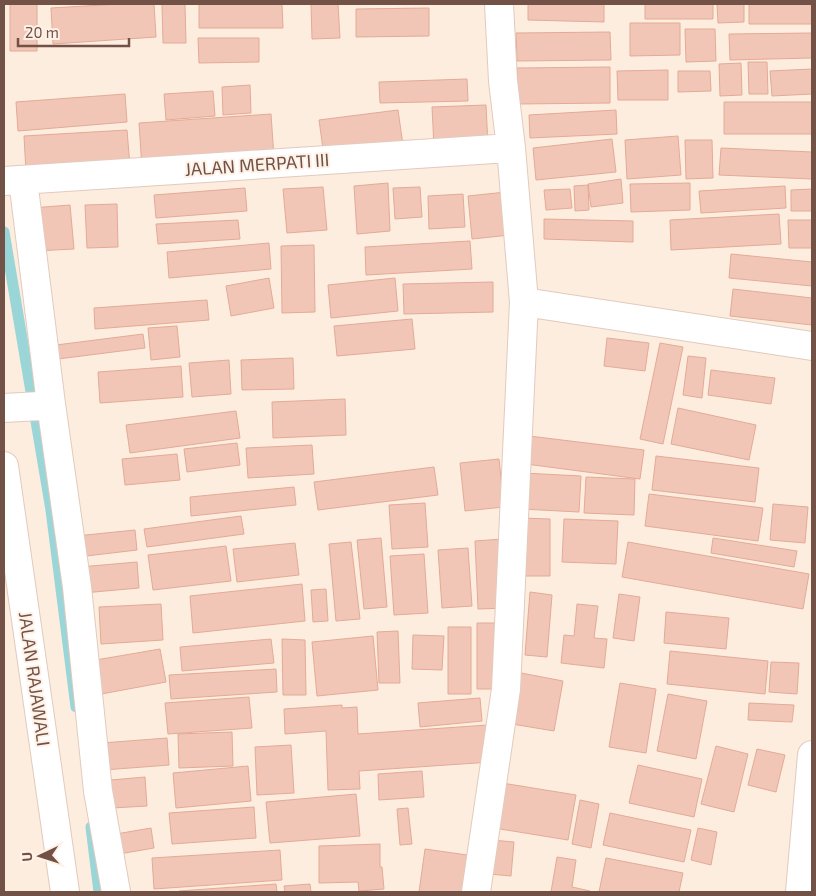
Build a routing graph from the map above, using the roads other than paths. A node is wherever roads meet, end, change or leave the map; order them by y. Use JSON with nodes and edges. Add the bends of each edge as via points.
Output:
{"nodes":[{"id":1,"x":499,"y":4,"type":"edge"},
{"id":2,"x":511,"y":148,"type":"junction"},
{"id":3,"x":15,"y":180,"type":"edge"},
{"id":4,"x":524,"y":302,"type":"junction"},
{"id":5,"x":812,"y":346,"type":"edge"},
{"id":6,"x":45,"y":405,"type":"junction"},
{"id":7,"x":6,"y":408,"type":"edge"},
{"id":8,"x":4,"y":466,"type":"edge"},
{"id":9,"x":812,"y":755,"type":"edge"},
{"id":10,"x":65,"y":892,"type":"edge"},
{"id":11,"x":116,"y":892,"type":"edge"},
{"id":12,"x":476,"y":892,"type":"edge"},
{"id":13,"x":800,"y":892,"type":"edge"}],
"edges":[{"from":1,"to":2,"type":"street"},
{"from":2,"to":3,"type":"street","name":"JALAN MERPATI III"},
{"from":2,"to":4,"type":"street"},
{"from":3,"to":6,"type":"street"},
{"from":4,"to":5,"type":"street"},
{"from":4,"to":12,"type":"street","via":[[506,689]]},
{"from":6,"to":7,"type":"street"},
{"from":6,"to":11,"type":"street","via":[[77,587],[98,791]]},
{"from":8,"to":10,"type":"street","name":"JALAN RAJAWALI"},
{"from":9,"to":13,"type":"street"}]}
